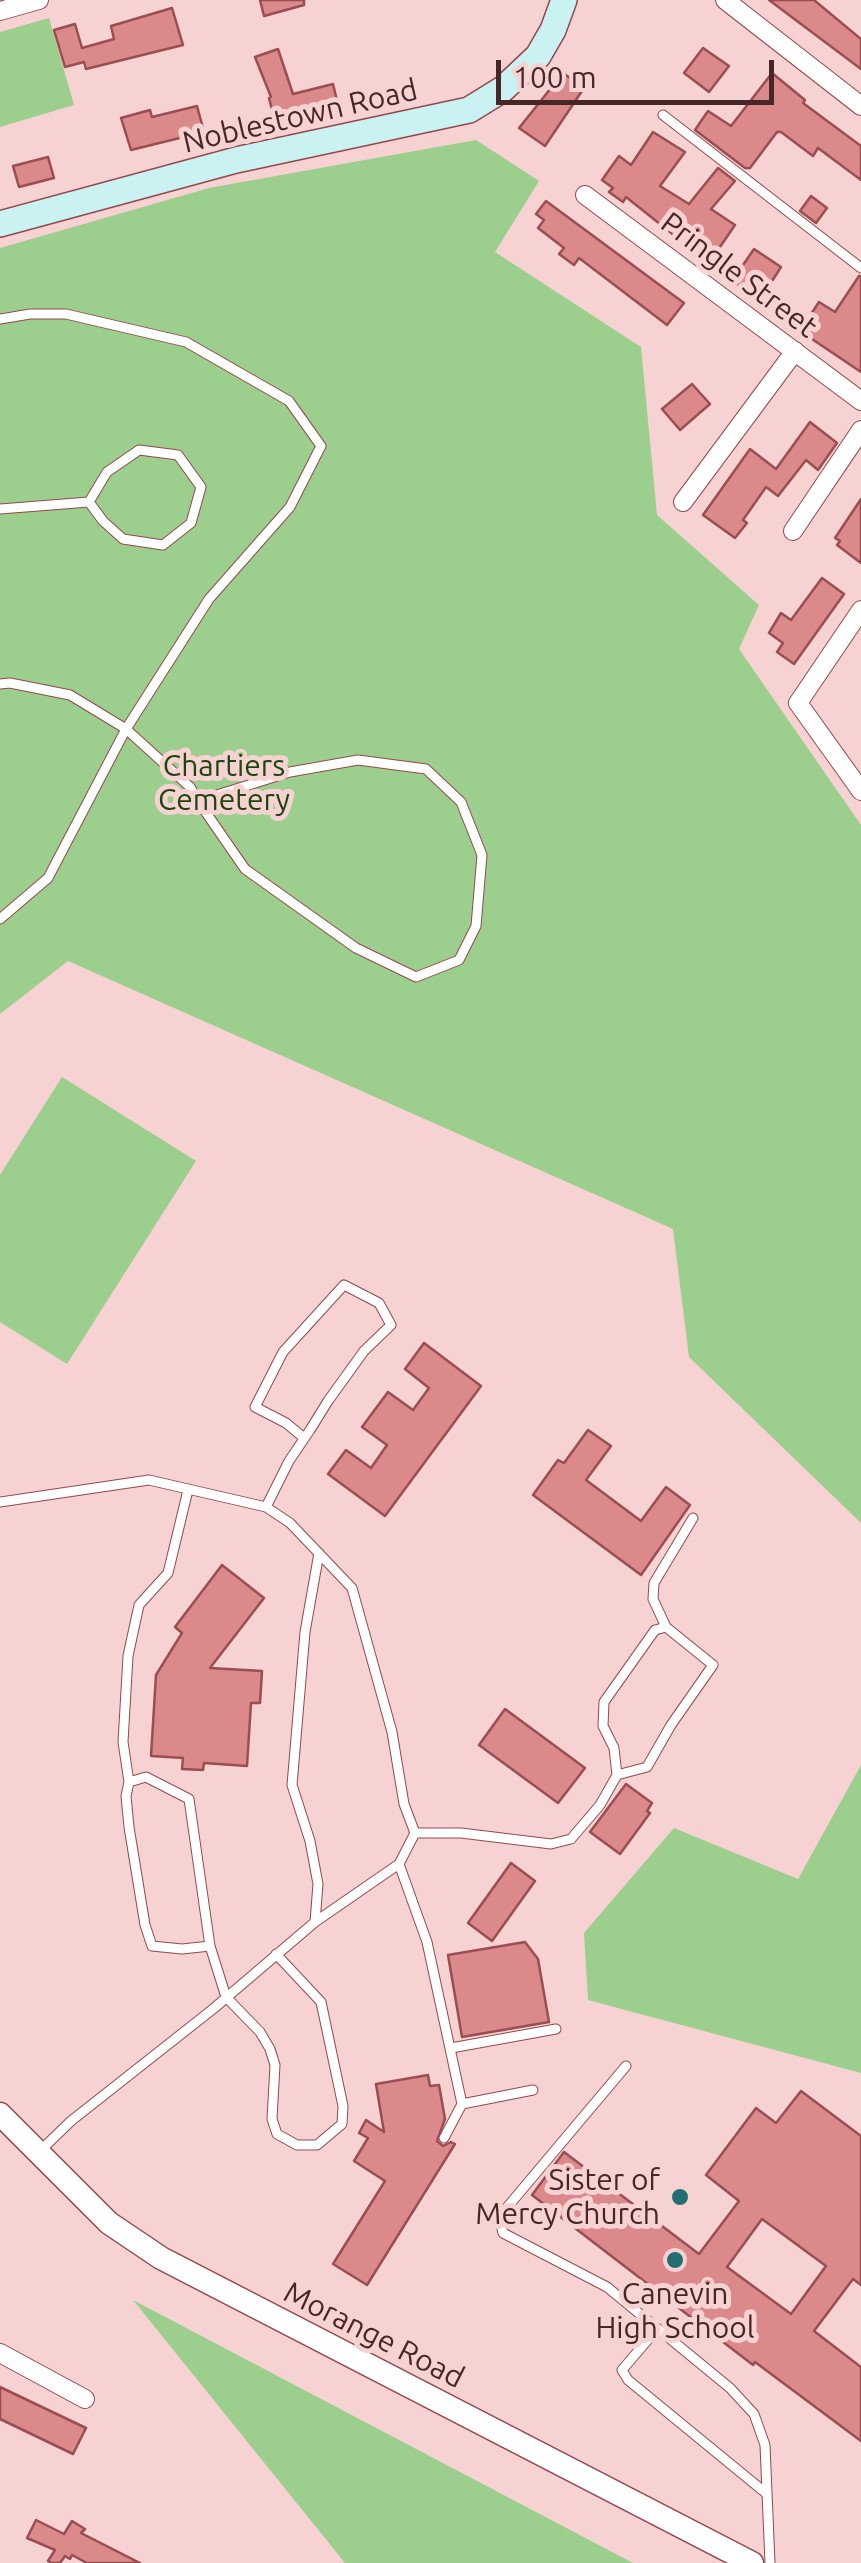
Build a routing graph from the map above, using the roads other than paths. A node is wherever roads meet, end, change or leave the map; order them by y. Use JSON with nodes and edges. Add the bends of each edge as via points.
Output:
{"nodes":[{"id":1,"x":39,"y":0,"type":"edge"},
{"id":2,"x":564,"y":0,"type":"edge"},
{"id":3,"x":725,"y":0,"type":"edge"},
{"id":4,"x":0,"y":11,"type":"edge"},
{"id":5,"x":861,"y":106,"type":"edge"},
{"id":6,"x":663,"y":115,"type":"dead end"},
{"id":7,"x":584,"y":195,"type":"dead end"},
{"id":8,"x":0,"y":224,"type":"edge"},
{"id":9,"x":861,"y":268,"type":"edge"},
{"id":10,"x":0,"y":319,"type":"edge"},
{"id":11,"x":794,"y":350,"type":"junction"},
{"id":12,"x":861,"y":401,"type":"edge"},
{"id":13,"x":861,"y":430,"type":"edge"},
{"id":14,"x":90,"y":502,"type":"junction"},
{"id":15,"x":683,"y":502,"type":"dead end"},
{"id":16,"x":0,"y":509,"type":"edge"},
{"id":17,"x":792,"y":530,"type":"dead end"},
{"id":18,"x":861,"y":610,"type":"edge"},
{"id":19,"x":0,"y":684,"type":"edge"},
{"id":20,"x":126,"y":729,"type":"junction"},
{"id":21,"x":861,"y":791,"type":"edge"},
{"id":22,"x":198,"y":800,"type":"junction"},
{"id":23,"x":0,"y":919,"type":"edge"},
{"id":24,"x":304,"y":1438,"type":"junction"},
{"id":25,"x":188,"y":1490,"type":"junction"},
{"id":26,"x":0,"y":1502,"type":"edge"},
{"id":27,"x":266,"y":1508,"type":"junction"},
{"id":28,"x":694,"y":1518,"type":"dead end"},
{"id":29,"x":319,"y":1554,"type":"junction"},
{"id":30,"x":666,"y":1627,"type":"junction"},
{"id":31,"x":618,"y":1775,"type":"junction"},
{"id":32,"x":128,"y":1782,"type":"junction"},
{"id":33,"x":415,"y":1833,"type":"junction"},
{"id":34,"x":399,"y":1864,"type":"junction"},
{"id":35,"x":315,"y":1922,"type":"junction"},
{"id":36,"x":210,"y":1946,"type":"junction"},
{"id":37,"x":276,"y":1954,"type":"junction"},
{"id":38,"x":226,"y":1997,"type":"junction"},
{"id":39,"x":556,"y":2029,"type":"dead end"},
{"id":40,"x":450,"y":2048,"type":"junction"},
{"id":41,"x":626,"y":2066,"type":"dead end"},
{"id":42,"x":533,"y":2090,"type":"dead end"},
{"id":43,"x":462,"y":2104,"type":"junction"},
{"id":44,"x":0,"y":2114,"type":"edge"},
{"id":45,"x":444,"y":2138,"type":"dead end"},
{"id":46,"x":39,"y":2153,"type":"junction"},
{"id":47,"x":656,"y":2329,"type":"junction"},
{"id":48,"x":0,"y":2353,"type":"edge"},
{"id":49,"x":86,"y":2399,"type":"dead end"},
{"id":50,"x":768,"y":2494,"type":"junction"},
{"id":51,"x":752,"y":2563,"type":"edge"},
{"id":52,"x":770,"y":2563,"type":"edge"}],
"edges":[{"from":1,"to":4,"type":"street"},
{"from":2,"to":8,"type":"main road","name":"Noblestown Road","via":[[538,56],[469,110],[236,160]]},
{"from":3,"to":5,"type":"street"},
{"from":6,"to":9,"type":"lane"},
{"from":7,"to":11,"type":"street","name":"Pringle Street"},
{"from":10,"to":20,"type":"lane","via":[[66,314],[186,342],[289,401],[320,446],[290,507],[209,600]]},
{"from":11,"to":12,"type":"street","name":"Pringle Street"},
{"from":11,"to":15,"type":"street"},
{"from":13,"to":17,"type":"street"},
{"from":14,"to":14,"type":"lane","via":[[123,539],[162,545],[190,522],[201,487],[178,455],[139,450],[107,472]]},
{"from":14,"to":16,"type":"lane"},
{"from":18,"to":21,"type":"street","via":[[798,704]]},
{"from":19,"to":20,"type":"lane","via":[[70,695]]},
{"from":20,"to":22,"type":"lane"},
{"from":20,"to":23,"type":"lane","via":[[48,878]]},
{"from":22,"to":22,"type":"lane","via":[[358,760],[426,770],[460,802],[482,855],[476,926],[459,960],[416,977],[356,948],[244,868]]},
{"from":24,"to":24,"type":"lane","via":[[364,1352],[392,1325],[379,1303],[344,1285],[283,1352],[255,1407]]},
{"from":24,"to":27,"type":"lane"},
{"from":25,"to":26,"type":"lane","via":[[149,1480]]},
{"from":25,"to":27,"type":"lane"},
{"from":25,"to":32,"type":"lane","via":[[168,1573],[139,1605],[128,1656]]},
{"from":27,"to":29,"type":"lane"},
{"from":28,"to":30,"type":"lane","via":[[654,1583],[653,1599]]},
{"from":29,"to":33,"type":"lane","via":[[354,1595]]},
{"from":29,"to":35,"type":"lane","via":[[292,1785],[318,1884]]},
{"from":30,"to":31,"type":"lane","via":[[655,1630],[604,1702],[603,1726]]},
{"from":30,"to":31,"type":"lane","via":[[713,1665],[647,1767]]},
{"from":31,"to":33,"type":"lane","via":[[571,1840]]},
{"from":32,"to":36,"type":"lane","via":[[146,1777],[189,1799]]},
{"from":32,"to":36,"type":"lane","via":[[129,1828],[152,1946]]},
{"from":33,"to":34,"type":"lane"},
{"from":34,"to":35,"type":"lane"},
{"from":34,"to":40,"type":"lane","via":[[427,1942]]},
{"from":35,"to":37,"type":"lane"},
{"from":36,"to":38,"type":"lane"},
{"from":37,"to":38,"type":"lane"},
{"from":37,"to":38,"type":"lane","via":[[321,2002],[343,2106],[342,2124],[317,2145],[298,2146],[276,2134],[270,2049]]},
{"from":38,"to":46,"type":"lane"},
{"from":39,"to":40,"type":"lane"},
{"from":40,"to":43,"type":"lane"},
{"from":41,"to":47,"type":"lane","via":[[498,2217],[502,2233],[607,2287]]},
{"from":42,"to":43,"type":"lane"},
{"from":43,"to":45,"type":"lane"},
{"from":44,"to":46,"type":"street","name":"Morange Road"},
{"from":46,"to":51,"type":"street","name":"Morange Road","via":[[109,2223],[161,2258]]},
{"from":47,"to":50,"type":"lane","via":[[754,2414],[765,2446]]},
{"from":47,"to":50,"type":"lane","via":[[622,2370],[628,2380]]},
{"from":48,"to":49,"type":"street"},
{"from":50,"to":52,"type":"lane"}]}
